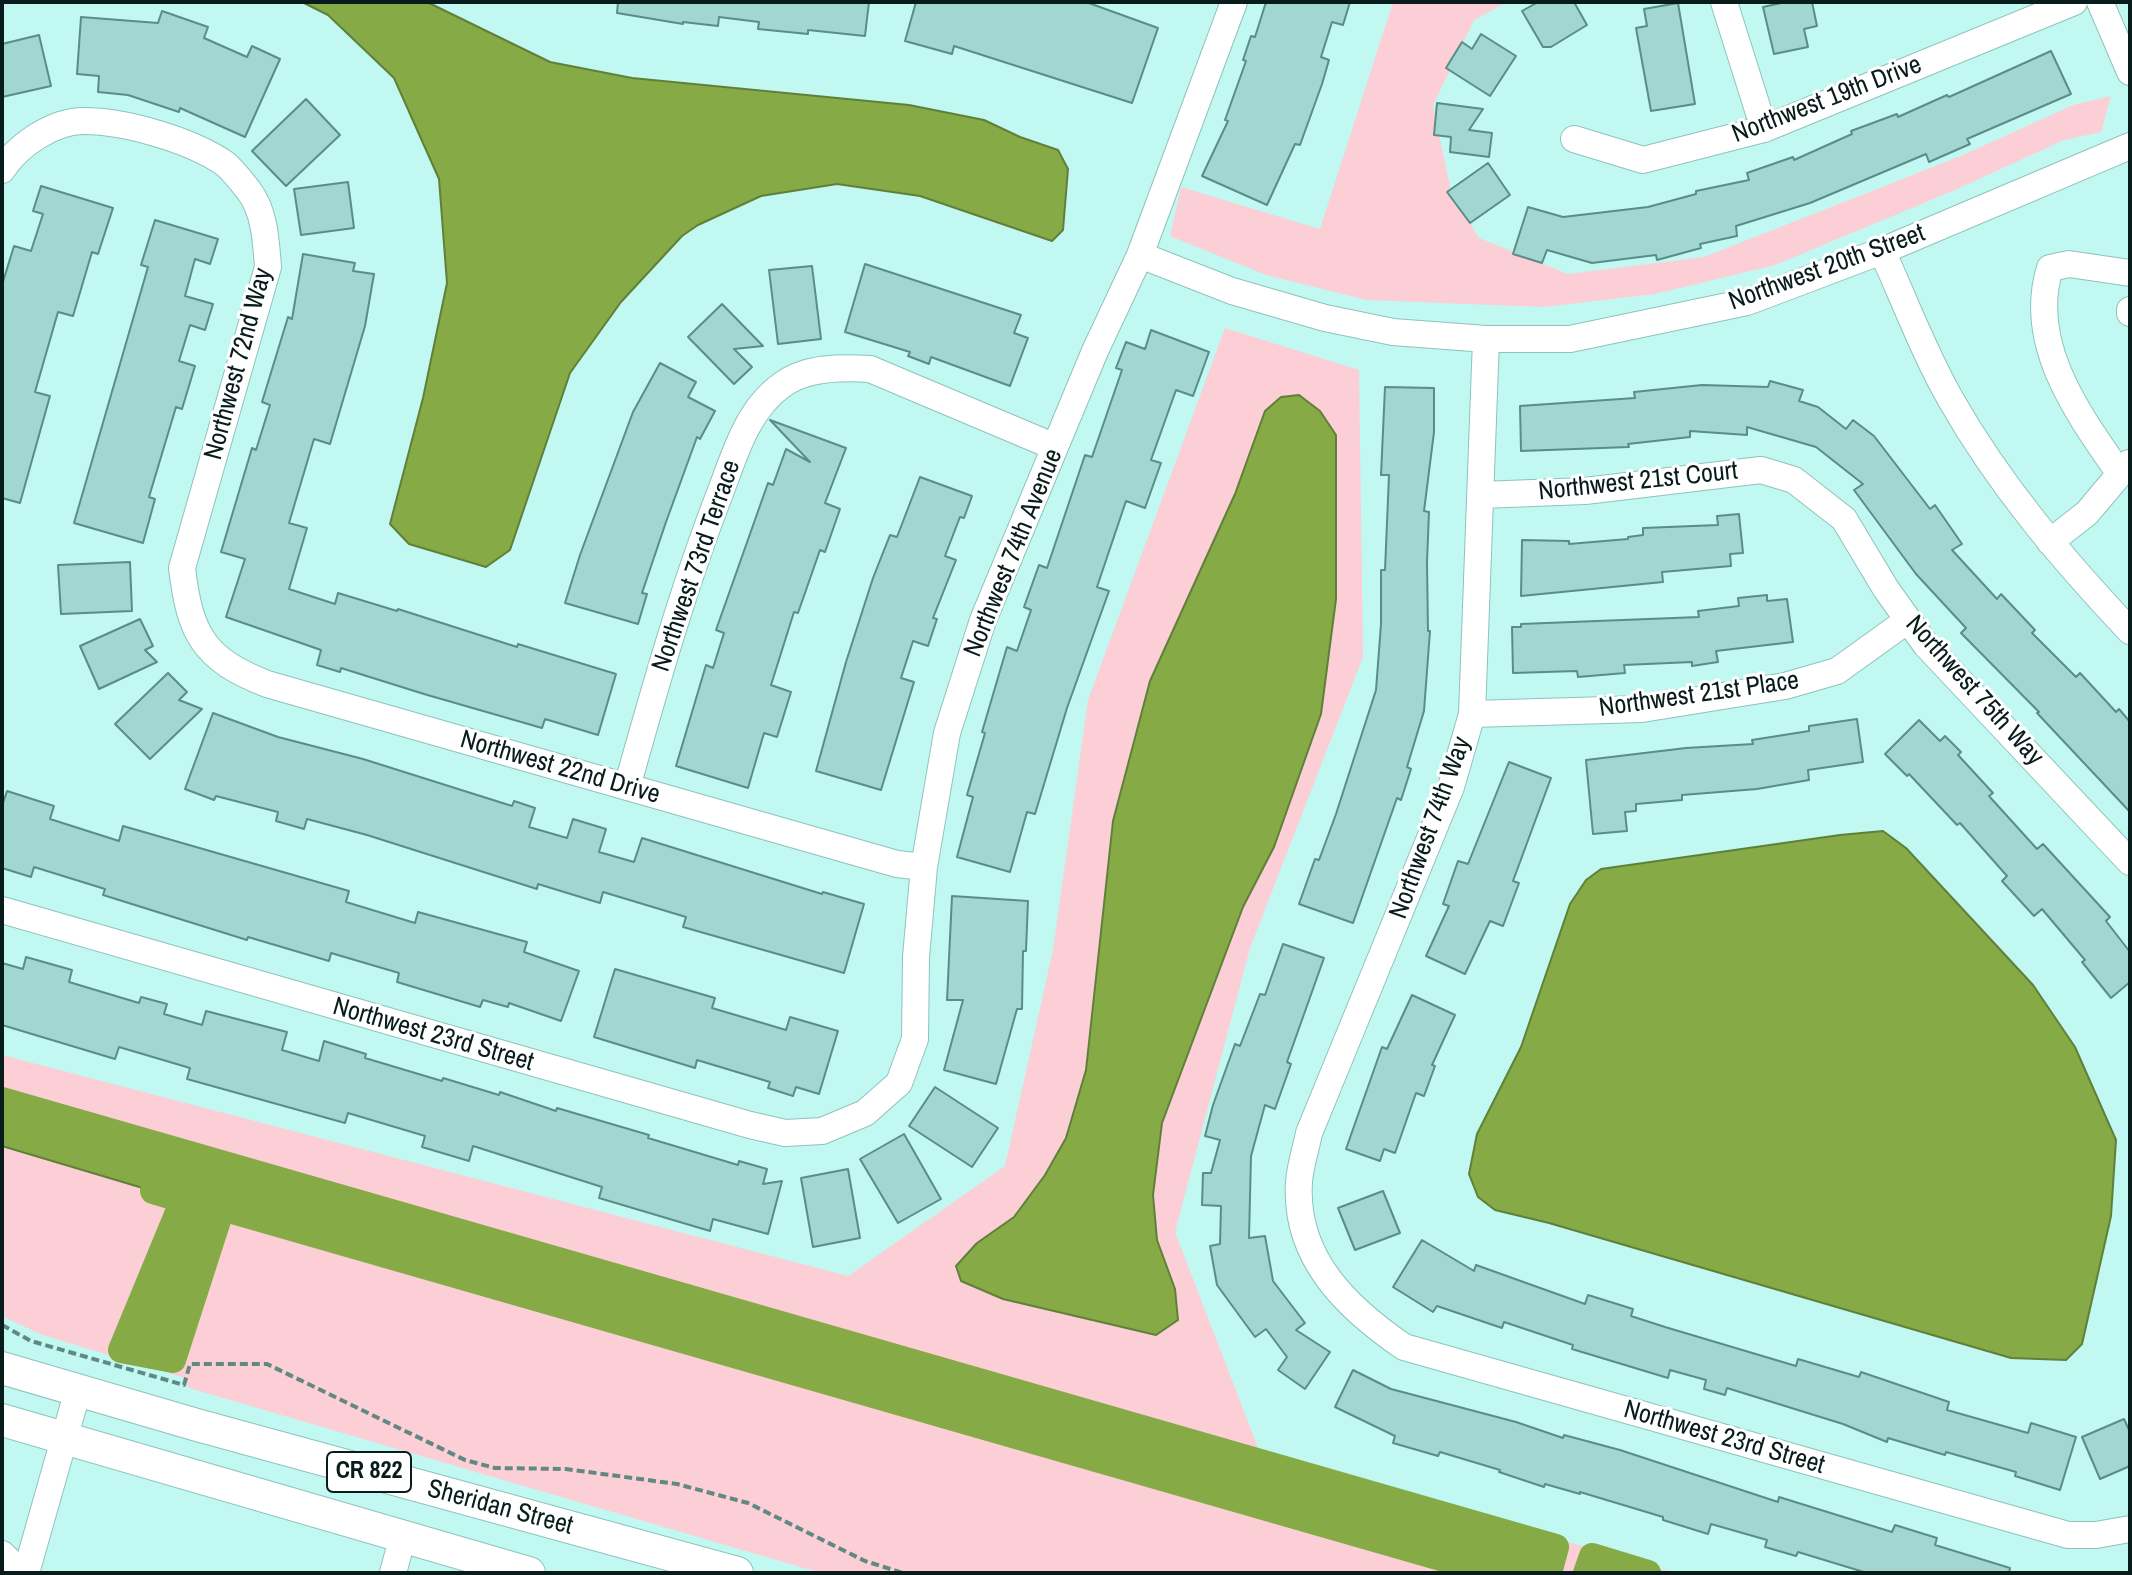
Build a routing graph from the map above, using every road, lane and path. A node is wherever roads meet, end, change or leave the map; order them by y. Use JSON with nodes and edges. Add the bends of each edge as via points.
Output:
{"nodes":[{"id":1,"x":1724,"y":2,"type":"edge"},
{"id":2,"x":2074,"y":2,"type":"edge"},
{"id":3,"x":2100,"y":2,"type":"edge"},
{"id":4,"x":1226,"y":4,"type":"edge"},
{"id":5,"x":2130,"y":72,"type":"edge"},
{"id":6,"x":1764,"y":129,"type":"junction"},
{"id":7,"x":1574,"y":139,"type":"dead end"},
{"id":8,"x":2130,"y":146,"type":"edge"},
{"id":9,"x":2,"y":170,"type":"edge"},
{"id":10,"x":1882,"y":251,"type":"junction"},
{"id":11,"x":1140,"y":255,"type":"junction"},
{"id":12,"x":2130,"y":273,"type":"edge"},
{"id":13,"x":1486,"y":339,"type":"junction"},
{"id":14,"x":1055,"y":447,"type":"junction"},
{"id":15,"x":2125,"y":468,"type":"edge"},
{"id":16,"x":1794,"y":480,"type":"joint"},
{"id":17,"x":1481,"y":495,"type":"junction"},
{"id":18,"x":2050,"y":542,"type":"junction"},
{"id":19,"x":1908,"y":620,"type":"junction"},
{"id":20,"x":2130,"y":631,"type":"edge"},
{"id":21,"x":206,"y":647,"type":"joint"},
{"id":22,"x":1472,"y":714,"type":"junction"},
{"id":23,"x":627,"y":787,"type":"junction"},
{"id":24,"x":2130,"y":862,"type":"edge"},
{"id":25,"x":924,"y":867,"type":"junction"},
{"id":26,"x":2,"y":910,"type":"edge"},
{"id":27,"x":865,"y":1113,"type":"joint"},
{"id":28,"x":1336,"y":1291,"type":"joint"},
{"id":29,"x":2,"y":1325,"type":"edge"},
{"id":30,"x":2,"y":1368,"type":"edge"},
{"id":31,"x":78,"y":1390,"type":"junction"},
{"id":32,"x":2,"y":1420,"type":"edge"},
{"id":33,"x":64,"y":1438,"type":"junction"},
{"id":34,"x":2130,"y":1529,"type":"edge"},
{"id":35,"x":403,"y":1536,"type":"junction"},
{"id":36,"x":2,"y":1554,"type":"edge"},
{"id":37,"x":23,"y":1573,"type":"edge"},
{"id":38,"x":393,"y":1573,"type":"edge"},
{"id":39,"x":529,"y":1573,"type":"edge"},
{"id":40,"x":737,"y":1573,"type":"edge"},
{"id":41,"x":903,"y":1573,"type":"edge"}],
"edges":[{"from":1,"to":6,"type":"street"},
{"from":2,"to":6,"type":"street","name":"Northwest 19th Drive"},
{"from":3,"to":5,"type":"street"},
{"from":4,"to":11,"type":"street","name":"Northwest 74th Avenue"},
{"from":6,"to":7,"type":"street","name":"Northwest 19th Drive","via":[[1643,160]]},
{"from":8,"to":10,"type":"street","name":"Northwest 20th Street"},
{"from":9,"to":21,"type":"street","name":"Northwest 72nd Way","via":[[47,130],[81,121],[121,125],[191,145],[227,165],[251,193],[265,230],[268,267],[182,568],[187,609]]},
{"from":10,"to":13,"type":"street","name":"Northwest 20th Street","via":[[1747,302],[1656,323],[1570,339]]},
{"from":10,"to":18,"type":"street","via":[[1949,398]]},
{"from":11,"to":13,"type":"street","name":"Northwest 20th Street","via":[[1232,291],[1325,318],[1393,332]]},
{"from":11,"to":14,"type":"street","name":"Northwest 74th Avenue"},
{"from":12,"to":15,"type":"street","via":[[2069,264],[2050,268],[2044,300],[2049,349],[2076,411]]},
{"from":13,"to":17,"type":"street","name":"Northwest 74th Way"},
{"from":14,"to":23,"type":"street","name":"Northwest 73rd Terrace","via":[[870,369],[840,367],[782,384],[755,411],[687,578]]},
{"from":14,"to":25,"type":"street","name":"Northwest 74th Avenue","via":[[983,620],[947,733]]},
{"from":15,"to":18,"type":"street","via":[[2087,513]]},
{"from":16,"to":17,"type":"street","name":"Northwest 21st Court","via":[[1761,470],[1585,491]]},
{"from":16,"to":19,"type":"street","name":"Northwest 75th Way","via":[[1844,519]]},
{"from":17,"to":22,"type":"street","name":"Northwest 74th Way"},
{"from":18,"to":20,"type":"street"},
{"from":19,"to":22,"type":"street","name":"Northwest 21st Place","via":[[1837,671],[1785,686],[1642,709]]},
{"from":19,"to":24,"type":"street","name":"Northwest 75th Way"},
{"from":21,"to":23,"type":"street","name":"Northwest 22nd Drive","via":[[234,671],[267,684]]},
{"from":22,"to":28,"type":"street","name":"Northwest 74th Way","via":[[1451,787],[1309,1133],[1299,1181],[1301,1222]]},
{"from":23,"to":25,"type":"street","name":"Northwest 22nd Drive","via":[[897,864]]},
{"from":25,"to":27,"type":"street","name":"Northwest 74th Avenue","via":[[915,1039],[899,1083]]},
{"from":26,"to":27,"type":"street","name":"Northwest 23rd Street","via":[[750,1125],[785,1133],[822,1131]]},
{"from":28,"to":34,"type":"street","name":"Northwest 23rd Street","via":[[1366,1321],[1404,1347],[2068,1535]]},
{"from":29,"to":41,"type":"path","via":[[31,1341],[184,1385],[190,1364],[267,1364],[465,1460],[495,1468],[566,1469],[677,1484],[748,1503],[865,1561]]},
{"from":30,"to":31,"type":"main road","name":"Sheridan Street","number":"CR 822"},
{"from":31,"to":33,"type":"street"},
{"from":31,"to":40,"type":"main road","name":"Sheridan Street","number":"CR 822"},
{"from":32,"to":33,"type":"main road","name":"Sheridan Street","number":"CR 822"},
{"from":33,"to":35,"type":"main road","name":"Sheridan Street","number":"CR 822"},
{"from":33,"to":37,"type":"street"},
{"from":35,"to":38,"type":"street"},
{"from":35,"to":39,"type":"main road","name":"Sheridan Street","number":"CR 822"},
{"from":36,"to":37,"type":"street"}]}
